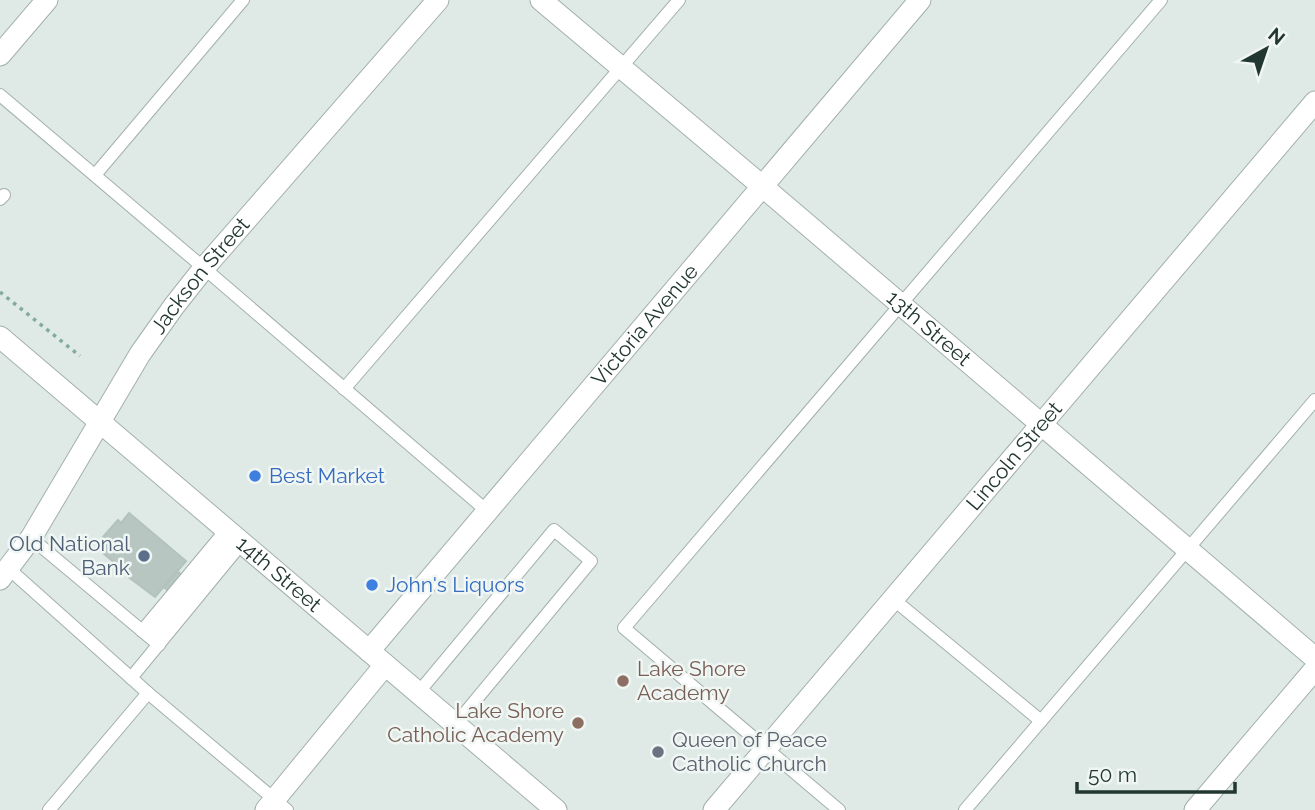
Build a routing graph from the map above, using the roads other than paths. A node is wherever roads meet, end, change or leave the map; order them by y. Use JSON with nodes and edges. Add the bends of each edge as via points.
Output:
{"nodes":[{"id":1,"x":47,"y":0,"type":"edge"},
{"id":2,"x":243,"y":0,"type":"edge"},
{"id":3,"x":438,"y":0,"type":"edge"},
{"id":4,"x":541,"y":0,"type":"edge"},
{"id":5,"x":679,"y":0,"type":"edge"},
{"id":6,"x":920,"y":0,"type":"edge"},
{"id":7,"x":1161,"y":0,"type":"edge"},
{"id":8,"x":0,"y":55,"type":"edge"},
{"id":9,"x":621,"y":68,"type":"junction"},
{"id":10,"x":0,"y":96,"type":"edge"},
{"id":11,"x":1315,"y":102,"type":"edge"},
{"id":12,"x":95,"y":175,"type":"junction"},
{"id":13,"x":762,"y":186,"type":"junction"},
{"id":14,"x":204,"y":268,"type":"junction"},
{"id":15,"x":899,"y":305,"type":"junction"},
{"id":16,"x":0,"y":337,"type":"edge"},
{"id":17,"x":344,"y":389,"type":"junction"},
{"id":18,"x":1315,"y":400,"type":"edge"},
{"id":19,"x":99,"y":422,"type":"junction"},
{"id":20,"x":1041,"y":424,"type":"junction"},
{"id":21,"x":487,"y":511,"type":"junction"},
{"id":22,"x":234,"y":536,"type":"junction"},
{"id":23,"x":31,"y":538,"type":"junction"},
{"id":24,"x":1186,"y":549,"type":"junction"},
{"id":25,"x":4,"y":572,"type":"edge"},
{"id":26,"x":893,"y":599,"type":"junction"},
{"id":27,"x":150,"y":638,"type":"junction"},
{"id":28,"x":369,"y":651,"type":"junction"},
{"id":29,"x":1315,"y":658,"type":"edge"},
{"id":30,"x":385,"y":665,"type":"junction"},
{"id":31,"x":1315,"y":668,"type":"edge"},
{"id":32,"x":131,"y":678,"type":"junction"},
{"id":33,"x":148,"y":693,"type":"junction"},
{"id":34,"x":418,"y":693,"type":"junction"},
{"id":35,"x":1041,"y":721,"type":"junction"},
{"id":36,"x":455,"y":724,"type":"junction"},
{"id":37,"x":766,"y":749,"type":"junction"},
{"id":38,"x":276,"y":807,"type":"edge"},
{"id":39,"x":49,"y":810,"type":"edge"},
{"id":40,"x":556,"y":810,"type":"edge"},
{"id":41,"x":714,"y":810,"type":"edge"},
{"id":42,"x":839,"y":810,"type":"edge"},
{"id":43,"x":965,"y":810,"type":"edge"},
{"id":44,"x":1195,"y":810,"type":"edge"}],
"edges":[{"from":1,"to":8,"type":"street"},
{"from":2,"to":12,"type":"lane"},
{"from":3,"to":14,"type":"street","name":"Jackson Street"},
{"from":4,"to":9,"type":"street","name":"13th Street"},
{"from":5,"to":9,"type":"lane"},
{"from":6,"to":13,"type":"street","name":"Victoria Avenue"},
{"from":7,"to":15,"type":"lane"},
{"from":9,"to":13,"type":"street","name":"13th Street"},
{"from":9,"to":17,"type":"lane"},
{"from":10,"to":12,"type":"lane"},
{"from":11,"to":20,"type":"street","name":"Lincoln Street"},
{"from":12,"to":14,"type":"lane"},
{"from":13,"to":15,"type":"street","name":"13th Street"},
{"from":13,"to":21,"type":"street","name":"Victoria Avenue"},
{"from":14,"to":17,"type":"lane"},
{"from":14,"to":19,"type":"street","name":"Jackson Street","via":[[151,338]]},
{"from":15,"to":20,"type":"street","name":"13th Street"},
{"from":15,"to":37,"type":"lane","via":[[624,628]]},
{"from":16,"to":19,"type":"street","name":"14th Street"},
{"from":17,"to":21,"type":"lane"},
{"from":18,"to":24,"type":"lane"},
{"from":19,"to":22,"type":"street","name":"14th Street"},
{"from":19,"to":23,"type":"street","name":"Jackson Street"},
{"from":20,"to":24,"type":"street","name":"13th Street"},
{"from":20,"to":26,"type":"street","name":"Lincoln Street"},
{"from":21,"to":28,"type":"street","name":"Victoria Avenue"},
{"from":22,"to":27,"type":"lane"},
{"from":22,"to":27,"type":"lane"},
{"from":22,"to":28,"type":"street","name":"14th Street"},
{"from":23,"to":25,"type":"street","name":"Jackson Street"},
{"from":23,"to":27,"type":"lane"},
{"from":24,"to":29,"type":"street","name":"13th Street"},
{"from":24,"to":35,"type":"lane"},
{"from":25,"to":32,"type":"lane"},
{"from":26,"to":35,"type":"lane"},
{"from":26,"to":37,"type":"street","name":"Lincoln Street"},
{"from":27,"to":32,"type":"lane"},
{"from":28,"to":30,"type":"street","name":"14th Street"},
{"from":30,"to":34,"type":"street","name":"14th Street"},
{"from":30,"to":38,"type":"street"},
{"from":31,"to":44,"type":"street"},
{"from":32,"to":33,"type":"lane"},
{"from":33,"to":38,"type":"lane"},
{"from":33,"to":39,"type":"lane"},
{"from":34,"to":36,"type":"street","name":"14th Street"},
{"from":34,"to":36,"type":"lane","via":[[554,530],[591,561]]},
{"from":35,"to":43,"type":"lane"},
{"from":36,"to":40,"type":"street","name":"14th Street"},
{"from":37,"to":41,"type":"street","name":"Lincoln Street"},
{"from":37,"to":42,"type":"lane"}]}
